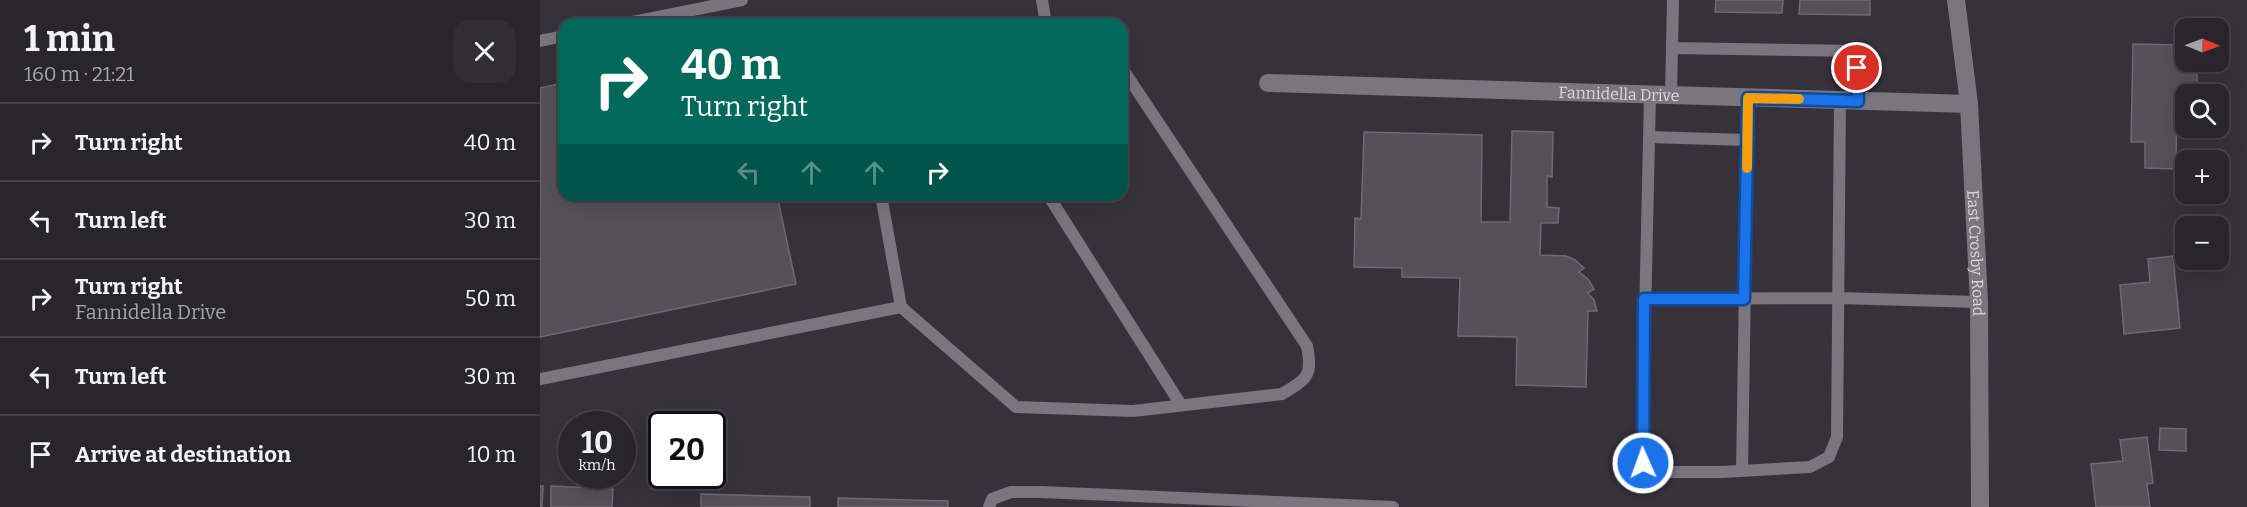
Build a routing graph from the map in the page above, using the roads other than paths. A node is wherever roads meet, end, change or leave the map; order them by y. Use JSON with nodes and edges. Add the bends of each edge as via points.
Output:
{"nodes":[{"id":1,"x":742,"y":0,"type":"edge"},
{"id":2,"x":1042,"y":0,"type":"edge"},
{"id":3,"x":1673,"y":0,"type":"edge"},
{"id":4,"x":1956,"y":0,"type":"edge"},
{"id":5,"x":652,"y":18,"type":"edge"},
{"id":6,"x":1045,"y":18,"type":"edge"},
{"id":7,"x":558,"y":37,"type":"edge"},
{"id":8,"x":540,"y":41,"type":"edge"},
{"id":9,"x":1672,"y":48,"type":"junction"},
{"id":10,"x":1128,"y":77,"type":"edge"},
{"id":11,"x":1268,"y":83,"type":"dead end"},
{"id":12,"x":1650,"y":94,"type":"junction"},
{"id":13,"x":1671,"y":95,"type":"junction"},
{"id":14,"x":1748,"y":98,"type":"junction"},
{"id":15,"x":1849,"y":101,"type":"junction"},
{"id":16,"x":1969,"y":104,"type":"junction"},
{"id":17,"x":1649,"y":137,"type":"junction"},
{"id":18,"x":1747,"y":140,"type":"junction"},
{"id":19,"x":882,"y":201,"type":"edge"},
{"id":20,"x":1052,"y":201,"type":"edge"},
{"id":21,"x":1837,"y":298,"type":"junction"},
{"id":22,"x":1644,"y":299,"type":"junction"},
{"id":23,"x":1744,"y":299,"type":"junction"},
{"id":24,"x":1979,"y":302,"type":"junction"},
{"id":25,"x":901,"y":307,"type":"junction"},
{"id":26,"x":540,"y":379,"type":"edge"},
{"id":27,"x":1181,"y":405,"type":"junction"},
{"id":28,"x":1742,"y":471,"type":"junction"},
{"id":29,"x":988,"y":507,"type":"edge"},
{"id":30,"x":1393,"y":507,"type":"edge"},
{"id":31,"x":1980,"y":507,"type":"edge"}],
"edges":[{"from":1,"to":5,"type":"lane"},
{"from":2,"to":6,"type":"lane"},
{"from":3,"to":9,"type":"lane"},
{"from":4,"to":16,"type":"street","name":"East Crosby Road"},
{"from":7,"to":8,"type":"lane"},
{"from":9,"to":13,"type":"lane"},
{"from":9,"to":15,"type":"lane","via":[[1856,51]]},
{"from":10,"to":27,"type":"lane","via":[[1307,346],[1311,365],[1302,382],[1282,394]]},
{"from":11,"to":12,"type":"street","name":"Fannidella Drive"},
{"from":12,"to":13,"type":"street","name":"Fannidella Drive"},
{"from":12,"to":17,"type":"lane"},
{"from":13,"to":14,"type":"street","name":"Fannidella Drive"},
{"from":14,"to":15,"type":"street","name":"Fannidella Drive"},
{"from":14,"to":18,"type":"lane"},
{"from":15,"to":16,"type":"street","name":"Fannidella Drive"},
{"from":15,"to":21,"type":"lane"},
{"from":16,"to":24,"type":"street","name":"East Crosby Road"},
{"from":17,"to":18,"type":"lane"},
{"from":17,"to":22,"type":"lane"},
{"from":18,"to":23,"type":"lane"},
{"from":19,"to":25,"type":"lane"},
{"from":20,"to":27,"type":"lane"},
{"from":21,"to":23,"type":"lane"},
{"from":21,"to":24,"type":"lane"},
{"from":21,"to":28,"type":"lane","via":[[1837,437],[1829,457],[1810,467]]},
{"from":22,"to":23,"type":"lane"},
{"from":22,"to":28,"type":"lane","via":[[1643,463],[1652,472]]},
{"from":23,"to":28,"type":"lane"},
{"from":24,"to":31,"type":"street","name":"East Crosby Road"},
{"from":25,"to":26,"type":"lane"},
{"from":25,"to":27,"type":"lane","via":[[1016,407],[1133,411]]},
{"from":29,"to":30,"type":"lane","via":[[992,499],[1011,492]]}]}
